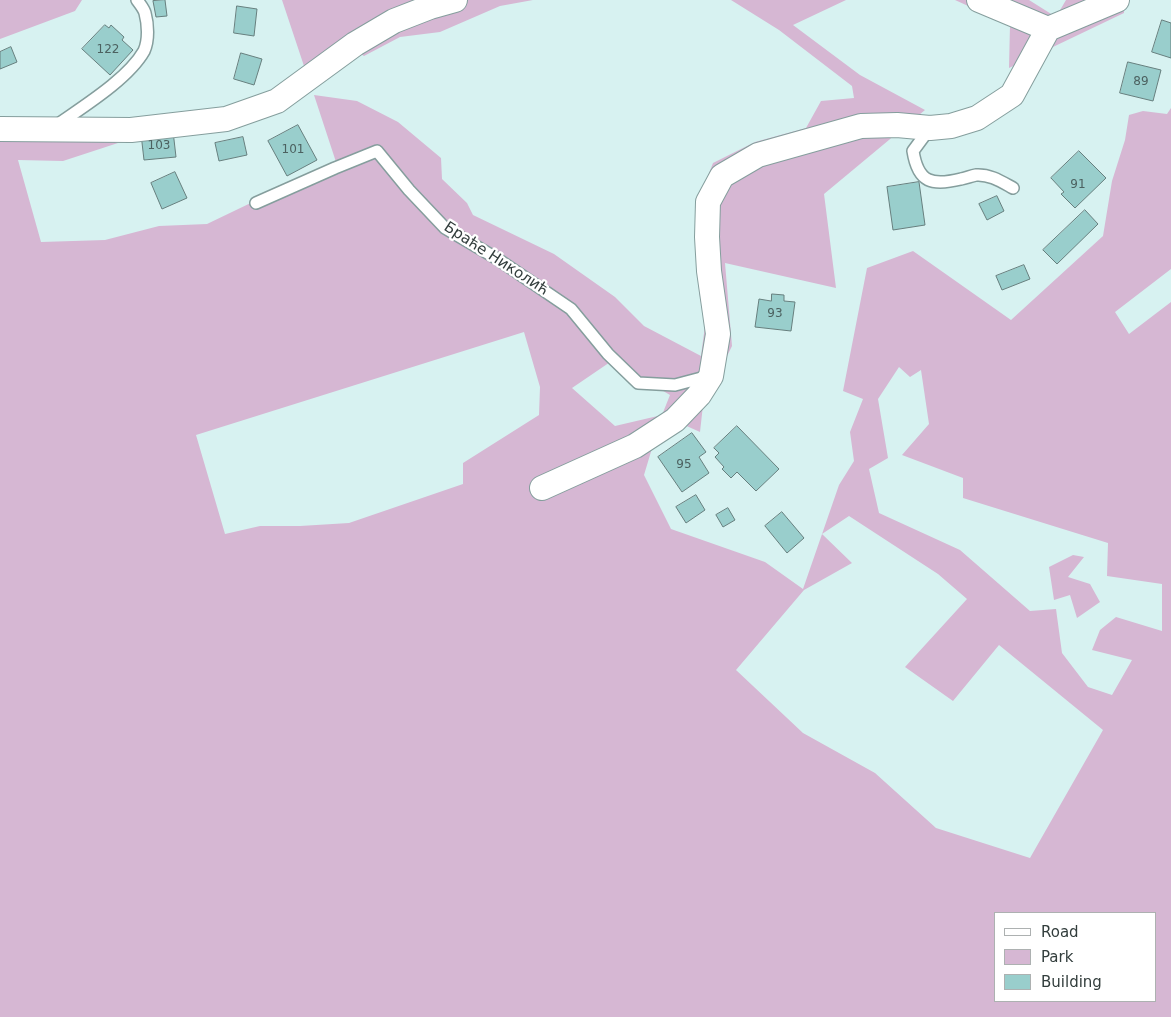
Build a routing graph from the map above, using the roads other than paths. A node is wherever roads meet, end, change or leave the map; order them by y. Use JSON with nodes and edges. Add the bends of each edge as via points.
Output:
{"nodes":[{"id":1,"x":137,"y":0,"type":"edge"},
{"id":2,"x":455,"y":0,"type":"edge"},
{"id":3,"x":979,"y":0,"type":"edge"},
{"id":4,"x":1118,"y":0,"type":"edge"},
{"id":5,"x":428,"y":3,"type":"edge"},
{"id":6,"x":1048,"y":29,"type":"junction"},
{"id":7,"x":930,"y":128,"type":"junction"},
{"id":8,"x":0,"y":129,"type":"edge"},
{"id":9,"x":52,"y":129,"type":"junction"},
{"id":10,"x":1013,"y":188,"type":"dead end"},
{"id":11,"x":256,"y":203,"type":"dead end"},
{"id":12,"x":711,"y":376,"type":"junction"},
{"id":13,"x":542,"y":488,"type":"dead end"}],
"edges":[{"from":1,"to":9,"type":"lane","via":[[145,12],[148,33],[144,50],[128,71]]},
{"from":2,"to":5,"type":"street"},
{"from":3,"to":6,"type":"street"},
{"from":4,"to":6,"type":"street"},
{"from":5,"to":9,"type":"street","via":[[355,44],[277,101],[226,119],[131,130]]},
{"from":6,"to":7,"type":"street","via":[[1012,94],[977,118]]},
{"from":7,"to":10,"type":"lane","via":[[913,151],[915,166],[925,178],[939,183],[977,175],[994,178]]},
{"from":7,"to":12,"type":"street","via":[[861,126],[758,155],[722,176],[708,202],[709,271],[718,334]]},
{"from":8,"to":9,"type":"street"},
{"from":11,"to":12,"type":"lane","name":"Браће Николић","via":[[377,151],[444,228],[496,258],[571,309],[608,354],[638,383],[675,385]]},
{"from":12,"to":13,"type":"street","via":[[699,395],[675,420],[634,446]]}]}
